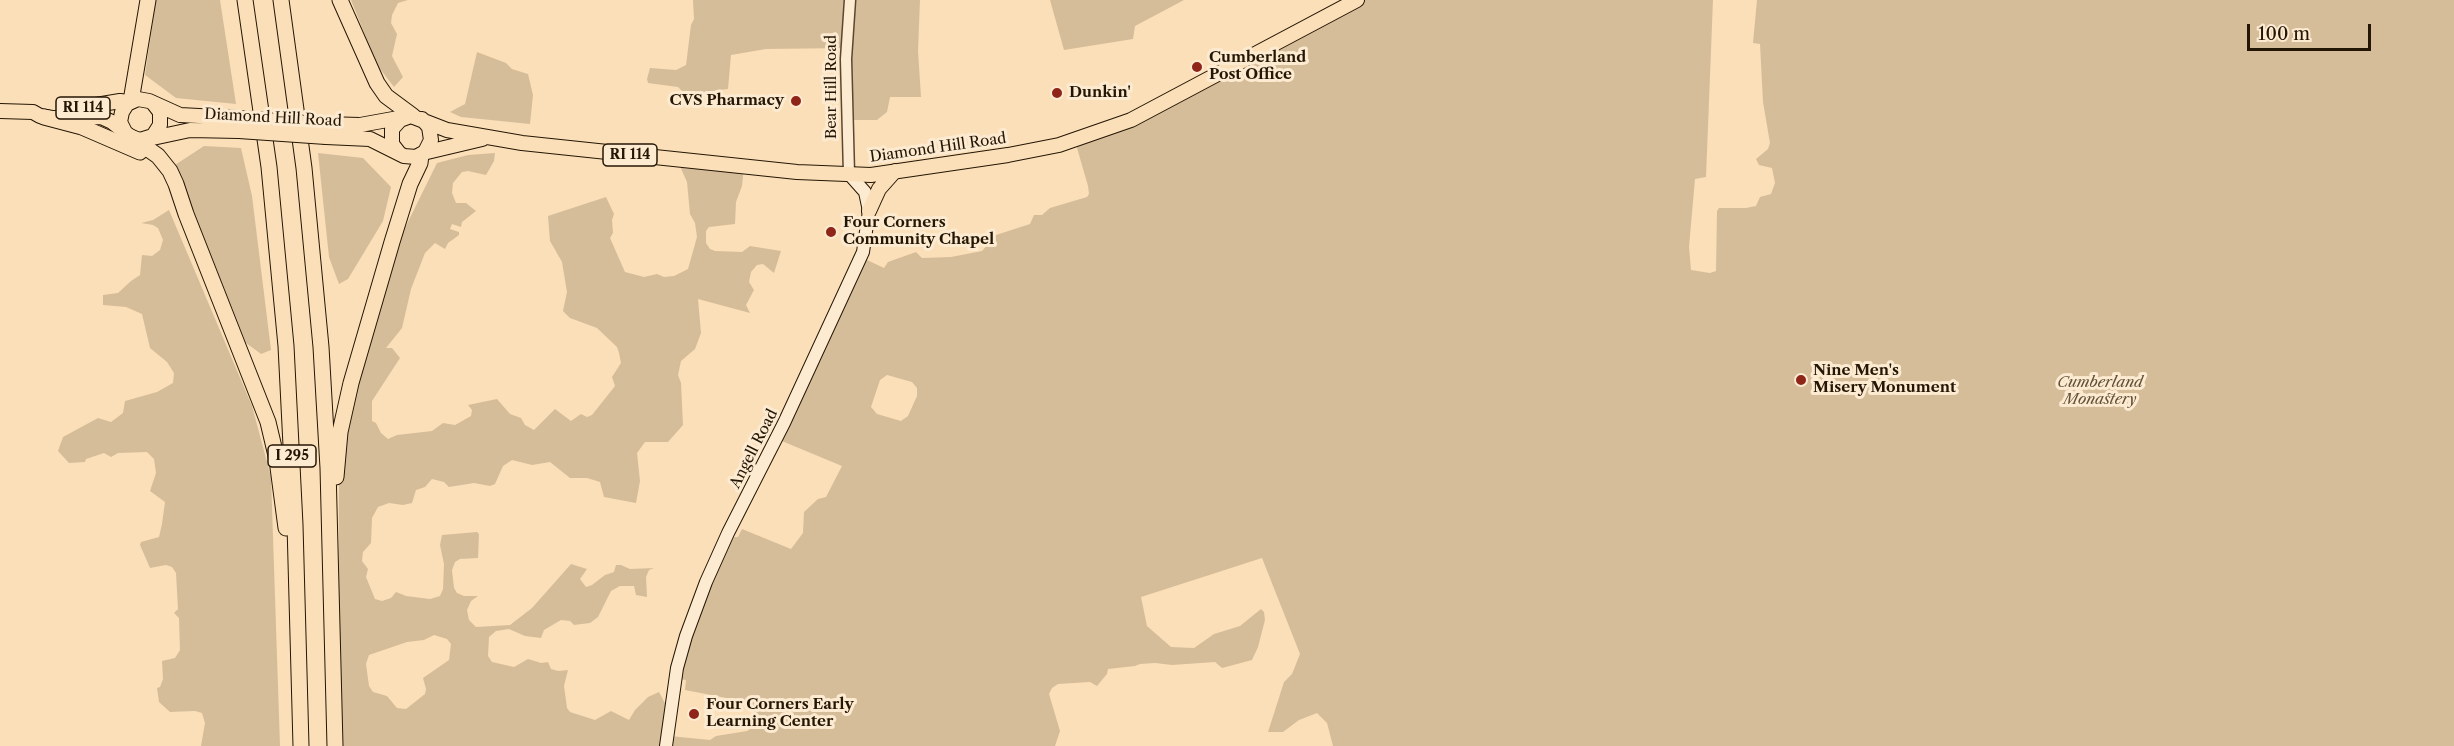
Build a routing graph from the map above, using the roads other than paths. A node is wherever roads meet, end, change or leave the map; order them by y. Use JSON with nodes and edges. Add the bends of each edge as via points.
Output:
{"nodes":[{"id":1,"x":148,"y":0,"type":"edge"},
{"id":2,"x":246,"y":0,"type":"edge"},
{"id":3,"x":281,"y":0,"type":"edge"},
{"id":4,"x":340,"y":0,"type":"edge"},
{"id":5,"x":850,"y":0,"type":"edge"},
{"id":6,"x":1358,"y":0,"type":"edge"},
{"id":7,"x":130,"y":102,"type":"junction"},
{"id":8,"x":153,"y":103,"type":"junction"},
{"id":9,"x":0,"y":111,"type":"edge"},
{"id":10,"x":39,"y":115,"type":"junction"},
{"id":11,"x":413,"y":118,"type":"junction"},
{"id":12,"x":238,"y":124,"type":"junction"},
{"id":13,"x":325,"y":130,"type":"junction"},
{"id":14,"x":133,"y":136,"type":"junction"},
{"id":15,"x":490,"y":137,"type":"junction"},
{"id":16,"x":399,"y":153,"type":"junction"},
{"id":17,"x":422,"y":154,"type":"junction"},
{"id":18,"x":896,"y":171,"type":"junction"},
{"id":19,"x":849,"y":174,"type":"junction"},
{"id":20,"x":869,"y":211,"type":"junction"},
{"id":21,"x":186,"y":214,"type":"junction"},
{"id":22,"x":330,"y":558,"type":"junction"},
{"id":23,"x":298,"y":645,"type":"junction"},
{"id":24,"x":301,"y":746,"type":"edge"},
{"id":25,"x":335,"y":746,"type":"edge"},
{"id":26,"x":666,"y":746,"type":"edge"}],
"edges":[{"from":1,"to":7,"type":"highway"},
{"from":2,"to":23,"type":"highway","number":"I 295","via":[[268,157],[285,334]]},
{"from":3,"to":22,"type":"highway","number":"I 295","via":[[300,128],[316,287]]},
{"from":4,"to":11,"type":"highway","via":[[377,83],[390,100]]},
{"from":5,"to":19,"type":"street","name":"Bear Hill Road","via":[[846,59]]},
{"from":6,"to":18,"type":"main road","name":"Diamond Hill Road","number":"RI 114","via":[[1165,104],[1103,131],[1039,150]]},
{"from":7,"to":8,"type":"main road","name":"Diamond Hill Road","via":[[142,99]]},
{"from":7,"to":10,"type":"main road","number":"RI 114","via":[[45,109]]},
{"from":7,"to":14,"type":"main road","via":[[120,117],[121,126]]},
{"from":8,"to":12,"type":"main road","name":"Diamond Hill Road","via":[[180,115]]},
{"from":8,"to":14,"type":"main road","via":[[160,112],[161,123],[154,134]]},
{"from":9,"to":10,"type":"main road","number":"RI 114"},
{"from":10,"to":14,"type":"main road","number":"RI 114","via":[[101,117]]},
{"from":10,"to":21,"type":"highway","via":[[82,127],[141,153],[159,171]]},
{"from":11,"to":13,"type":"main road","name":"Diamond Hill Road"},
{"from":11,"to":15,"type":"main road","name":"Diamond Hill Road","number":"RI 114","via":[[447,130]]},
{"from":11,"to":16,"type":"main road","via":[[396,123],[391,134]]},
{"from":11,"to":17,"type":"main road","via":[[429,127],[431,137]]},
{"from":12,"to":13,"type":"main road","name":"Diamond Hill Road","bridge":true},
{"from":12,"to":14,"type":"main road","name":"Diamond Hill Road"},
{"from":13,"to":16,"type":"main road","name":"Diamond Hill Road","via":[[369,139]]},
{"from":14,"to":21,"type":"highway","via":[[166,165]]},
{"from":15,"to":17,"type":"main road","name":"Diamond Hill Road","number":"RI 114"},
{"from":15,"to":19,"type":"main road","name":"Diamond Hill Road","number":"RI 114","via":[[735,166]]},
{"from":16,"to":17,"type":"main road","via":[[408,157]]},
{"from":17,"to":22,"type":"highway","via":[[408,189],[346,400]]},
{"from":18,"to":19,"type":"main road","name":"Diamond Hill Road","number":"RI 114"},
{"from":18,"to":20,"type":"main road","via":[[879,189]]},
{"from":19,"to":20,"type":"main road","via":[[865,192]]},
{"from":20,"to":26,"type":"main road","name":"Angell Road","via":[[863,252],[706,582],[677,668]]},
{"from":21,"to":23,"type":"highway","via":[[273,441]]},
{"from":22,"to":25,"type":"highway","number":"I 295"},
{"from":23,"to":24,"type":"highway","number":"I 295"}]}
